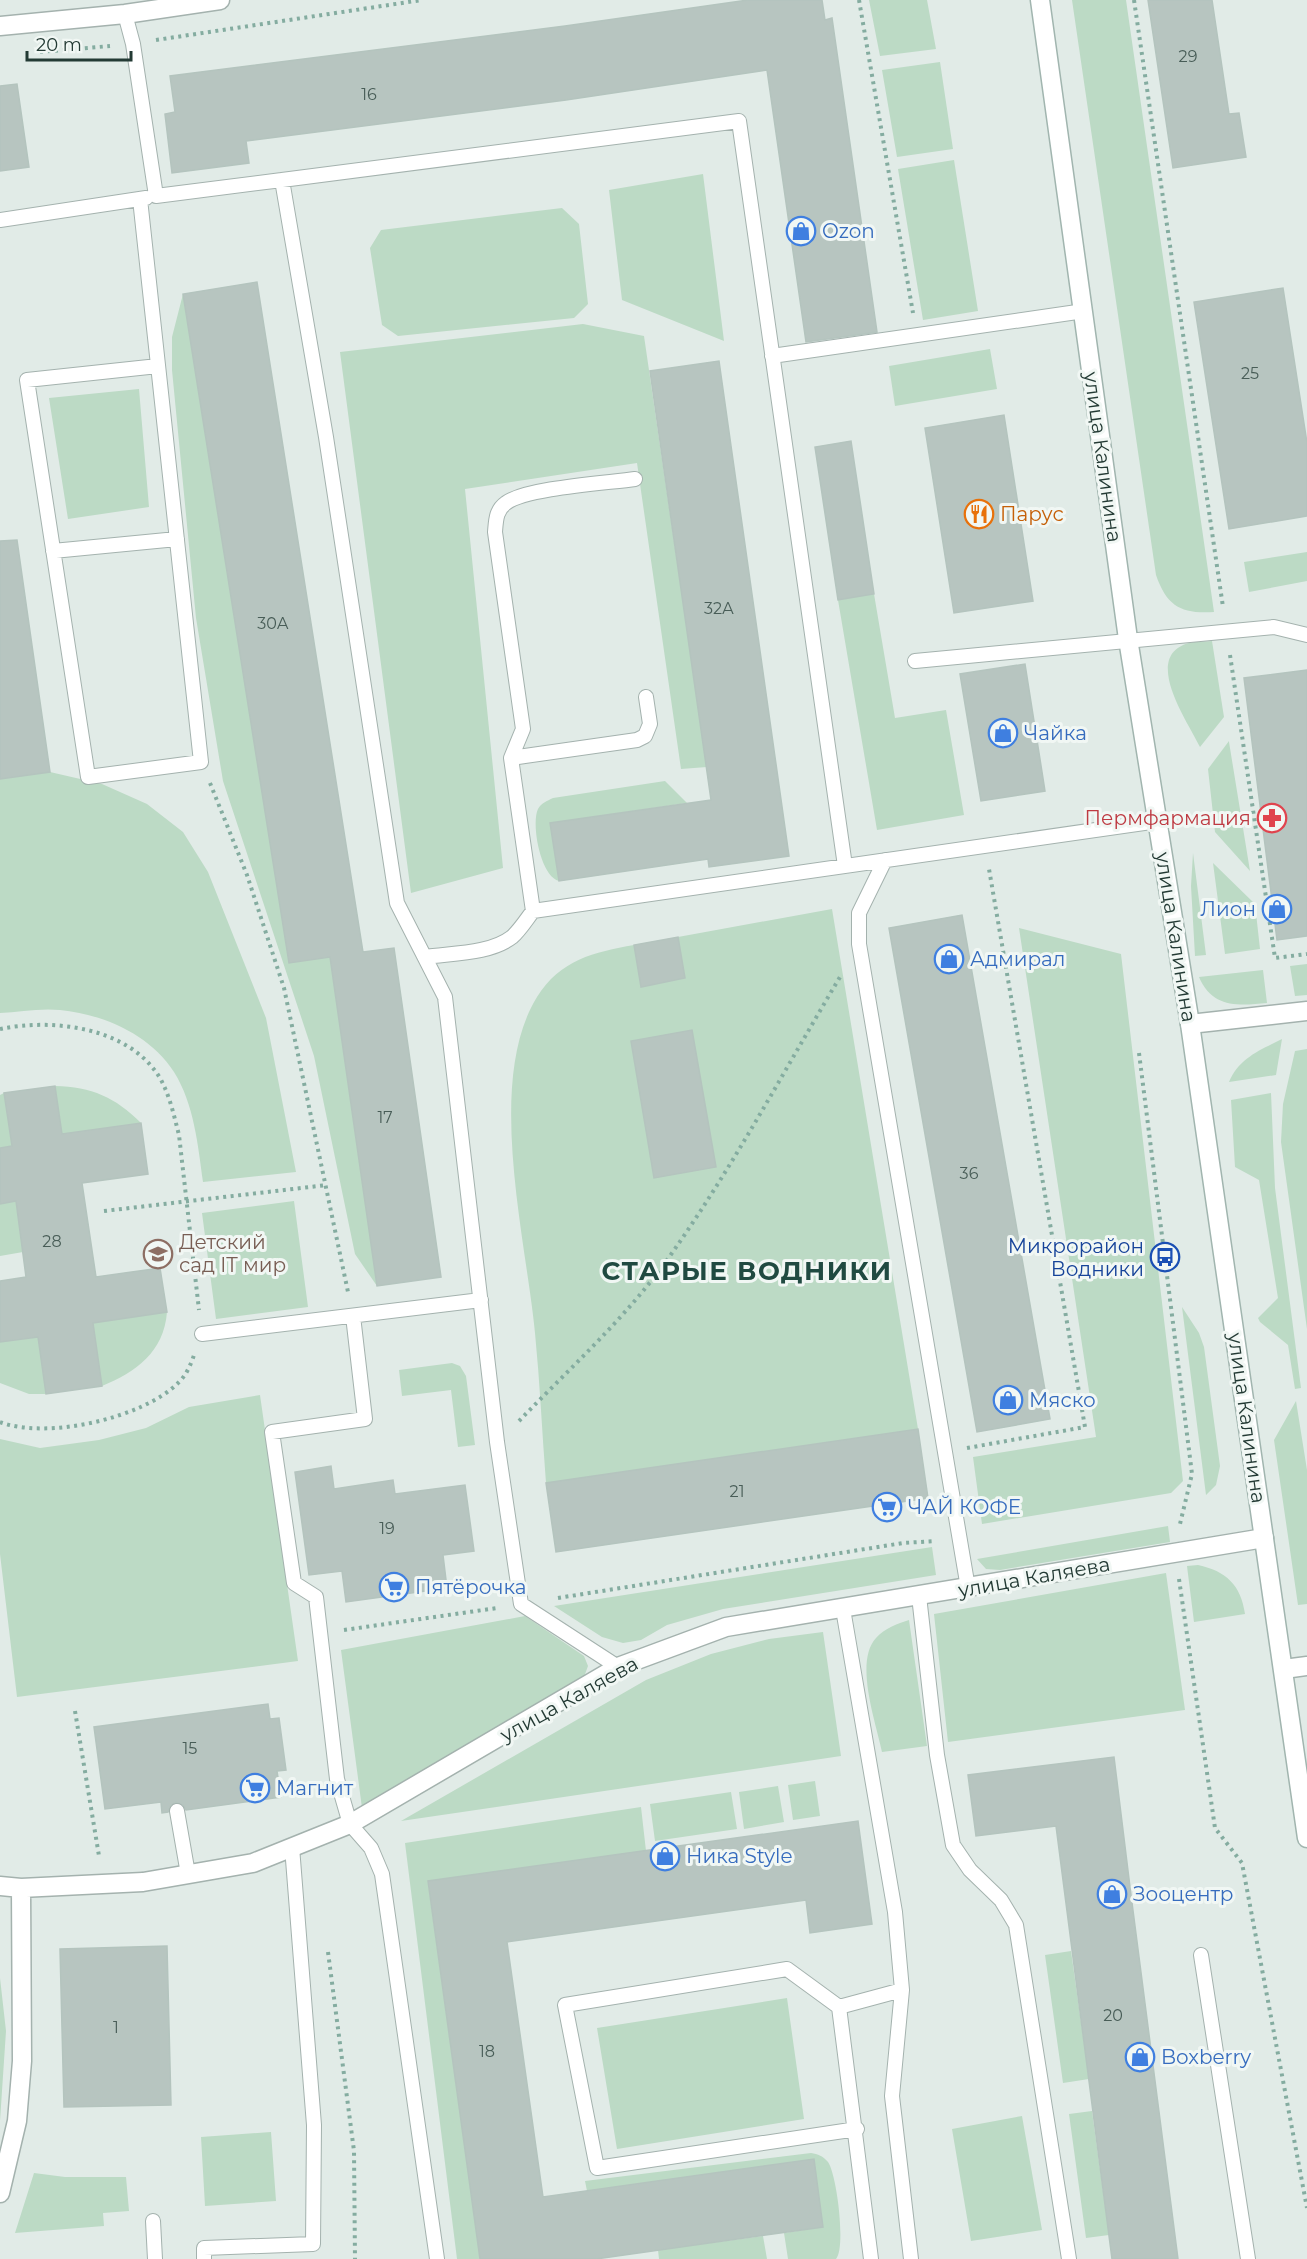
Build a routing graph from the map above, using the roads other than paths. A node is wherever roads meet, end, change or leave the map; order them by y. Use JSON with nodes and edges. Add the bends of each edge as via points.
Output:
{"nodes":[{"id":1,"x":220,"y":0,"type":"edge"},
{"id":2,"x":1040,"y":0,"type":"edge"},
{"id":3,"x":125,"y":7,"type":"edge"},
{"id":4,"x":0,"y":26,"type":"edge"},
{"id":5,"x":282,"y":180,"type":"junction"},
{"id":6,"x":156,"y":196,"type":"junction"},
{"id":7,"x":140,"y":199,"type":"junction"},
{"id":8,"x":0,"y":220,"type":"edge"},
{"id":9,"x":1084,"y":311,"type":"junction"},
{"id":10,"x":772,"y":356,"type":"junction"},
{"id":11,"x":158,"y":366,"type":"junction"},
{"id":12,"x":635,"y":479,"type":"dead end"},
{"id":13,"x":177,"y":539,"type":"junction"},
{"id":14,"x":53,"y":551,"type":"junction"},
{"id":15,"x":1307,"y":635,"type":"edge"},
{"id":16,"x":1128,"y":639,"type":"junction"},
{"id":17,"x":915,"y":661,"type":"dead end"},
{"id":18,"x":646,"y":697,"type":"dead end"},
{"id":19,"x":511,"y":758,"type":"junction"},
{"id":20,"x":1158,"y":821,"type":"junction"},
{"id":21,"x":885,"y":860,"type":"junction"},
{"id":22,"x":845,"y":866,"type":"junction"},
{"id":23,"x":533,"y":911,"type":"junction"},
{"id":24,"x":425,"y":957,"type":"junction"},
{"id":25,"x":1307,"y":1011,"type":"edge"},
{"id":26,"x":1190,"y":1024,"type":"junction"},
{"id":27,"x":481,"y":1300,"type":"junction"},
{"id":28,"x":353,"y":1316,"type":"junction"},
{"id":29,"x":202,"y":1334,"type":"road end"},
{"id":30,"x":1264,"y":1538,"type":"junction"},
{"id":31,"x":968,"y":1588,"type":"junction"},
{"id":32,"x":919,"y":1596,"type":"junction"},
{"id":33,"x":843,"y":1609,"type":"junction"},
{"id":34,"x":1307,"y":1666,"type":"edge"},
{"id":35,"x":618,"y":1667,"type":"junction"},
{"id":36,"x":1284,"y":1669,"type":"junction"},
{"id":37,"x":177,"y":1811,"type":"dead end"},
{"id":38,"x":350,"y":1824,"type":"junction"},
{"id":39,"x":1307,"y":1838,"type":"edge"},
{"id":40,"x":292,"y":1847,"type":"junction"},
{"id":41,"x":188,"y":1874,"type":"junction"},
{"id":42,"x":0,"y":1886,"type":"edge"},
{"id":43,"x":21,"y":1888,"type":"junction"},
{"id":44,"x":1201,"y":1955,"type":"dead end"},
{"id":45,"x":902,"y":1990,"type":"junction"},
{"id":46,"x":839,"y":2007,"type":"junction"},
{"id":47,"x":856,"y":2129,"type":"junction"},
{"id":48,"x":0,"y":2193,"type":"edge"},
{"id":49,"x":153,"y":2221,"type":"dead end"},
{"id":50,"x":155,"y":2259,"type":"edge"},
{"id":51,"x":204,"y":2259,"type":"edge"},
{"id":52,"x":437,"y":2259,"type":"edge"},
{"id":53,"x":871,"y":2259,"type":"edge"},
{"id":54,"x":911,"y":2259,"type":"edge"},
{"id":55,"x":1068,"y":2259,"type":"edge"},
{"id":56,"x":1248,"y":2259,"type":"edge"}],
"edges":[{"from":1,"to":3,"type":"street"},
{"from":2,"to":9,"type":"street","name":"улица Калинина"},
{"from":3,"to":4,"type":"street"},
{"from":3,"to":6,"type":"lane"},
{"from":5,"to":6,"type":"lane"},
{"from":5,"to":10,"type":"lane","via":[[739,120]]},
{"from":5,"to":24,"type":"lane","via":[[326,437],[397,903]]},
{"from":6,"to":7,"type":"lane"},
{"from":7,"to":8,"type":"lane"},
{"from":7,"to":11,"type":"lane"},
{"from":9,"to":10,"type":"lane"},
{"from":9,"to":16,"type":"street","name":"улица Калинина"},
{"from":10,"to":22,"type":"lane"},
{"from":11,"to":13,"type":"lane"},
{"from":11,"to":14,"type":"lane","via":[[27,380]]},
{"from":12,"to":19,"type":"lane","via":[[526,494],[507,502],[496,514],[495,531],[523,729]]},
{"from":13,"to":14,"type":"lane"},
{"from":13,"to":14,"type":"lane","via":[[201,762],[88,777]]},
{"from":15,"to":16,"type":"lane","via":[[1274,627]]},
{"from":16,"to":17,"type":"lane"},
{"from":16,"to":20,"type":"street","name":"улица Калинина"},
{"from":18,"to":19,"type":"lane","via":[[649,731],[637,740]]},
{"from":19,"to":23,"type":"lane"},
{"from":20,"to":21,"type":"lane"},
{"from":20,"to":26,"type":"street","name":"улица Калинина"},
{"from":21,"to":22,"type":"lane"},
{"from":21,"to":31,"type":"lane","via":[[859,914],[859,944]]},
{"from":22,"to":23,"type":"lane"},
{"from":23,"to":24,"type":"lane","via":[[513,936],[503,942],[483,949]]},
{"from":24,"to":27,"type":"lane","via":[[446,997]]},
{"from":25,"to":26,"type":"street"},
{"from":26,"to":30,"type":"street","name":"улица Калинина"},
{"from":27,"to":28,"type":"lane"},
{"from":27,"to":35,"type":"lane","via":[[521,1604]]},
{"from":28,"to":29,"type":"lane"},
{"from":28,"to":38,"type":"lane","via":[[364,1419],[272,1432],[294,1583],[316,1597],[337,1779]]},
{"from":30,"to":31,"type":"street","name":"улица Каляева"},
{"from":30,"to":36,"type":"street","name":"улица Калинина"},
{"from":31,"to":32,"type":"street","name":"улица Каляева"},
{"from":32,"to":33,"type":"street","name":"улица Каляева"},
{"from":32,"to":55,"type":"lane","via":[[936,1748],[953,1845],[965,1864],[1002,1900],[1016,1925]]},
{"from":33,"to":35,"type":"street","name":"улица Каляева","via":[[726,1627]]},
{"from":33,"to":45,"type":"lane","via":[[895,1912]]},
{"from":34,"to":36,"type":"street"},
{"from":35,"to":38,"type":"street","name":"улица Каляева"},
{"from":36,"to":39,"type":"street","name":"улица Калинина"},
{"from":37,"to":41,"type":"lane"},
{"from":38,"to":40,"type":"street","name":"улица Каляева"},
{"from":38,"to":52,"type":"lane","via":[[371,1848],[382,1874]]},
{"from":40,"to":41,"type":"street","name":"улица Каляева","via":[[253,1863]]},
{"from":40,"to":51,"type":"lane","via":[[314,2125],[313,2244],[204,2248]]},
{"from":41,"to":43,"type":"street","name":"улица Каляева","via":[[143,1882]]},
{"from":42,"to":43,"type":"street","name":"улица Каляева"},
{"from":43,"to":48,"type":"street","via":[[22,2061],[17,2121]]},
{"from":44,"to":56,"type":"lane"},
{"from":45,"to":46,"type":"lane"},
{"from":45,"to":54,"type":"lane","via":[[892,2096]]},
{"from":46,"to":47,"type":"lane"},
{"from":46,"to":47,"type":"lane","via":[[787,1969],[565,2005],[597,2168]]},
{"from":47,"to":53,"type":"lane"},
{"from":49,"to":50,"type":"lane"}]}
